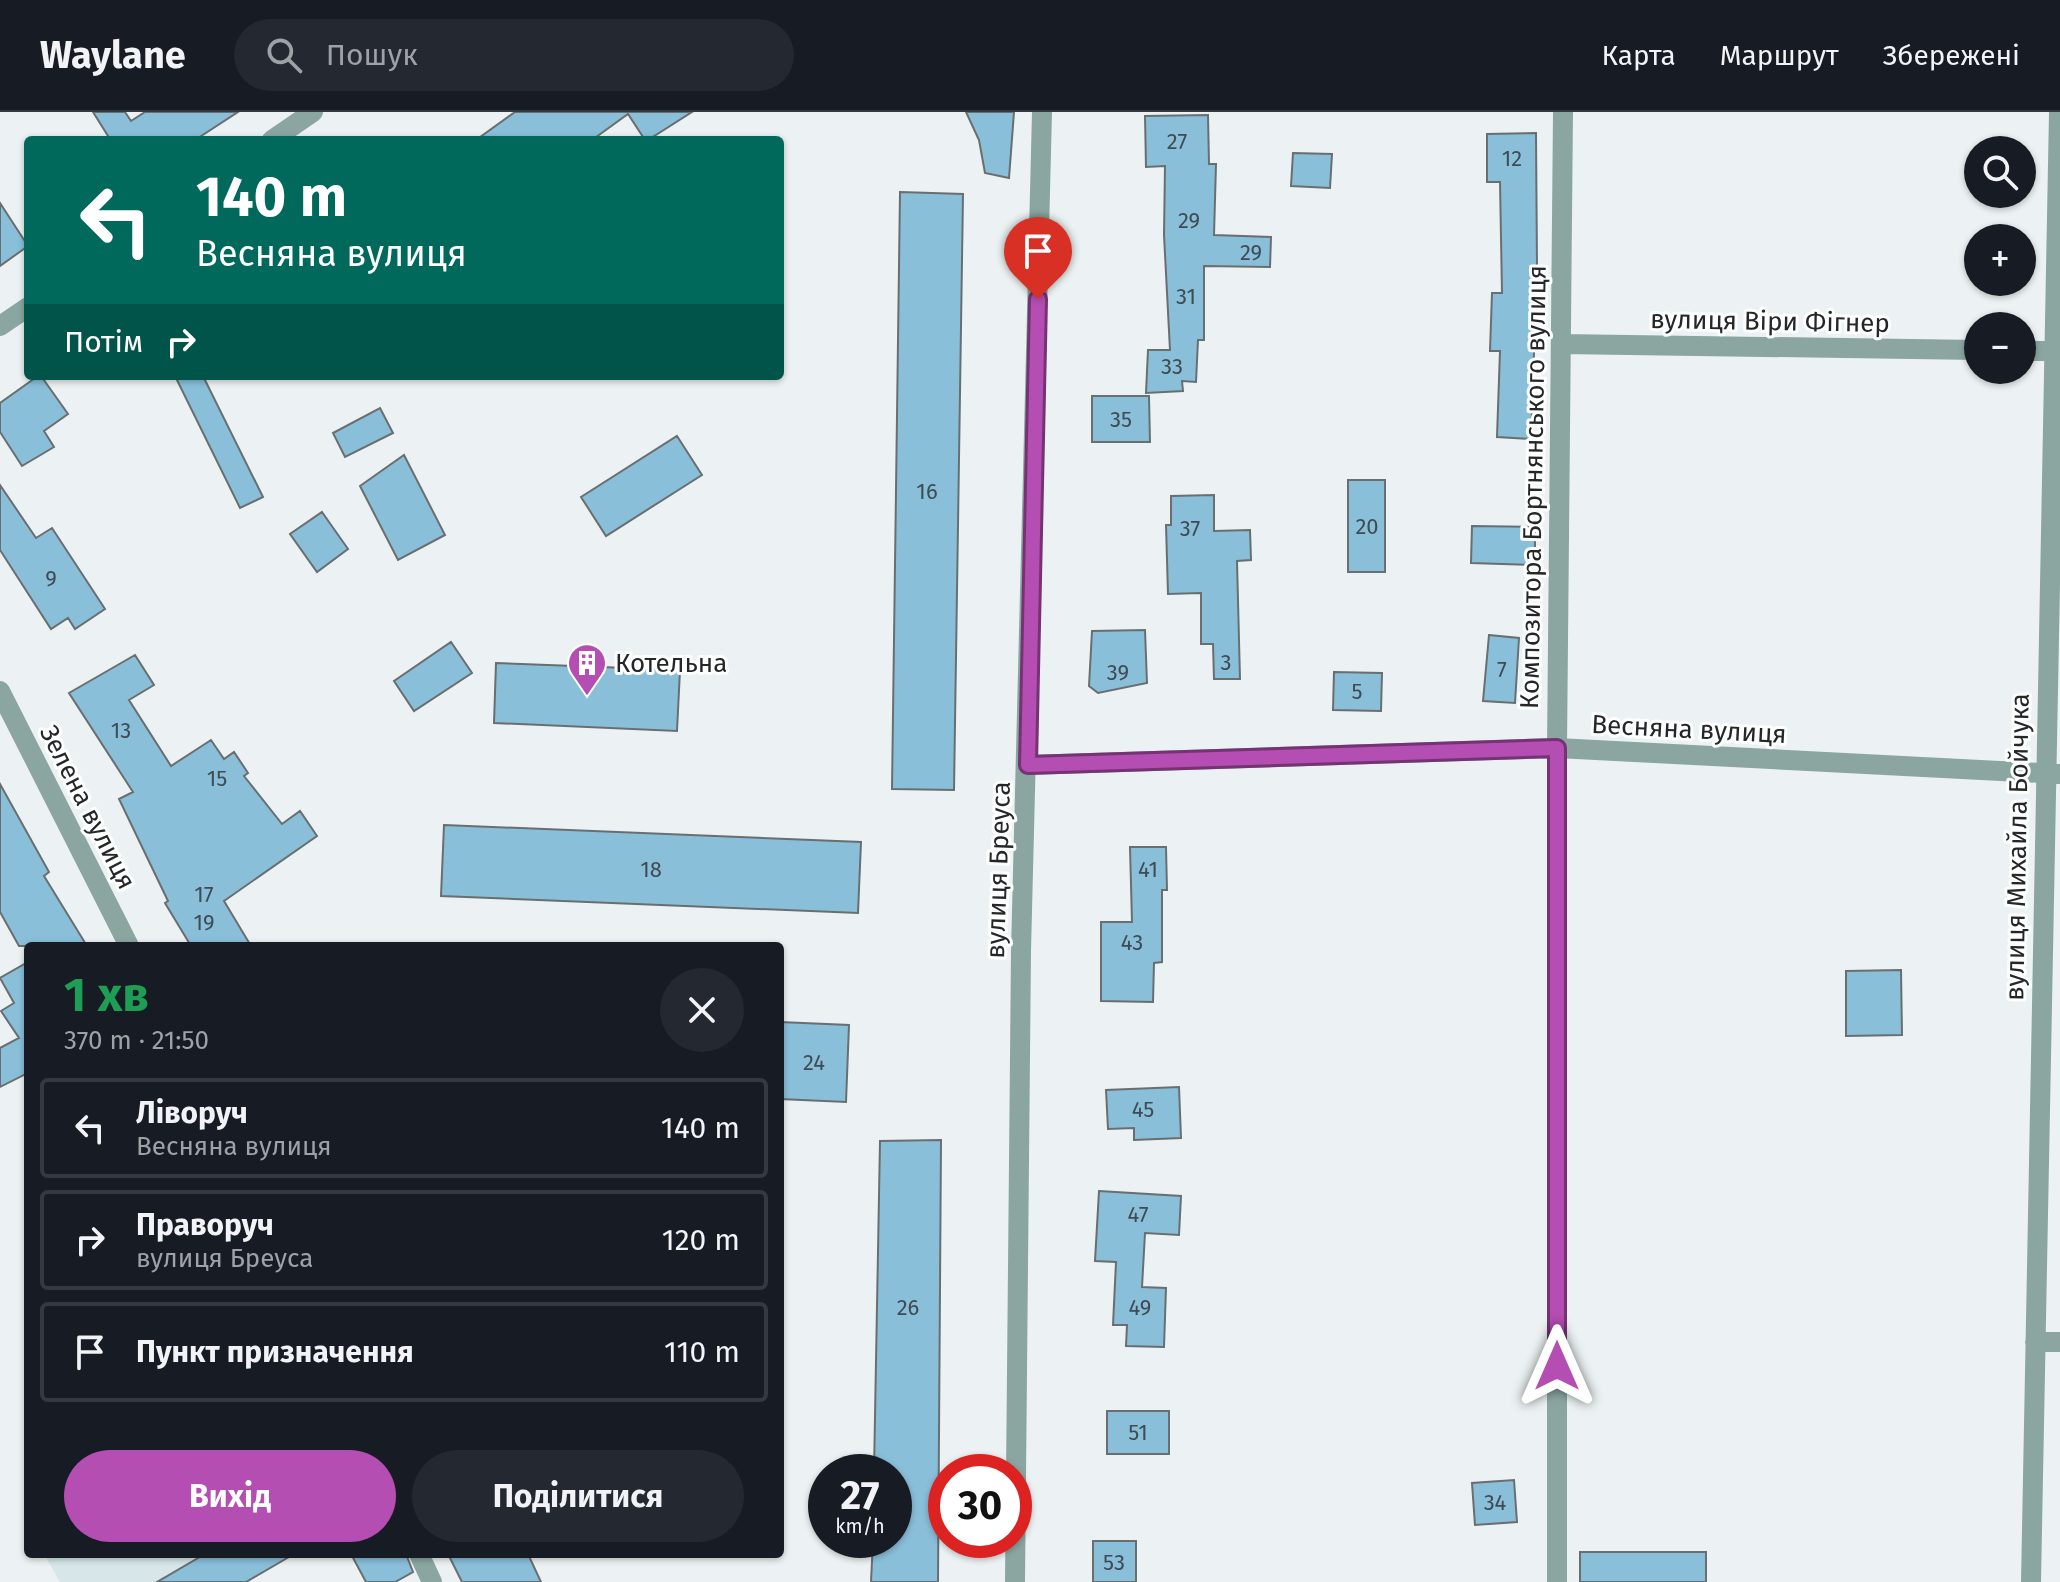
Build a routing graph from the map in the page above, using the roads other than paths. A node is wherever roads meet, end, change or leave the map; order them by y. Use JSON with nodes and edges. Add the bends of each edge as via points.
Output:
{"nodes":[{"id":1,"x":313,"y":112,"type":"edge"},
{"id":2,"x":1042,"y":112,"type":"edge"},
{"id":3,"x":1563,"y":112,"type":"edge"},
{"id":4,"x":2059,"y":112,"type":"edge"},
{"id":5,"x":278,"y":136,"type":"edge"},
{"id":6,"x":24,"y":310,"type":"edge"},
{"id":7,"x":0,"y":326,"type":"edge"},
{"id":8,"x":1561,"y":344,"type":"junction"},
{"id":9,"x":1964,"y":350,"type":"edge"},
{"id":10,"x":2036,"y":351,"type":"edge"},
{"id":11,"x":2057,"y":351,"type":"edge"},
{"id":12,"x":0,"y":691,"type":"edge"},
{"id":13,"x":1557,"y":748,"type":"junction"},
{"id":14,"x":1028,"y":765,"type":"junction"},
{"id":15,"x":2052,"y":774,"type":"edge"},
{"id":16,"x":127,"y":942,"type":"edge"},
{"id":17,"x":2035,"y":1342,"type":"junction"},
{"id":18,"x":2060,"y":1342,"type":"edge"},
{"id":19,"x":421,"y":1558,"type":"edge"},
{"id":20,"x":432,"y":1582,"type":"edge"},
{"id":21,"x":1015,"y":1582,"type":"edge"},
{"id":22,"x":1557,"y":1582,"type":"edge"},
{"id":23,"x":2031,"y":1582,"type":"edge"}],
"edges":[{"from":1,"to":5,"type":"street"},
{"from":2,"to":14,"type":"street","name":"вулиця Бреуса"},
{"from":3,"to":8,"type":"street","name":"Композитора Бортнянського вулиця"},
{"from":4,"to":11,"type":"street","name":"вулиця Михайла Бойчука"},
{"from":6,"to":7,"type":"street"},
{"from":8,"to":9,"type":"street","name":"вулиця Віри Фігнер"},
{"from":8,"to":13,"type":"street","name":"Композитора Бортнянського вулиця"},
{"from":10,"to":11,"type":"street"},
{"from":11,"to":15,"type":"street","name":"вулиця Михайла Бойчука"},
{"from":12,"to":16,"type":"street","name":"Зелена вулиця"},
{"from":13,"to":14,"type":"street","name":"Весняна вулиця"},
{"from":13,"to":15,"type":"street","name":"Весняна вулиця"},
{"from":13,"to":22,"type":"street","name":"Композитора Бортнянського вулиця"},
{"from":14,"to":21,"type":"street","name":"вулиця Бреуса","via":[[1021,951]]},
{"from":15,"to":17,"type":"street","name":"вулиця Михайла Бойчука"},
{"from":17,"to":18,"type":"street"},
{"from":17,"to":23,"type":"street","name":"вулиця Михайла Бойчука"},
{"from":19,"to":20,"type":"street"}]}
